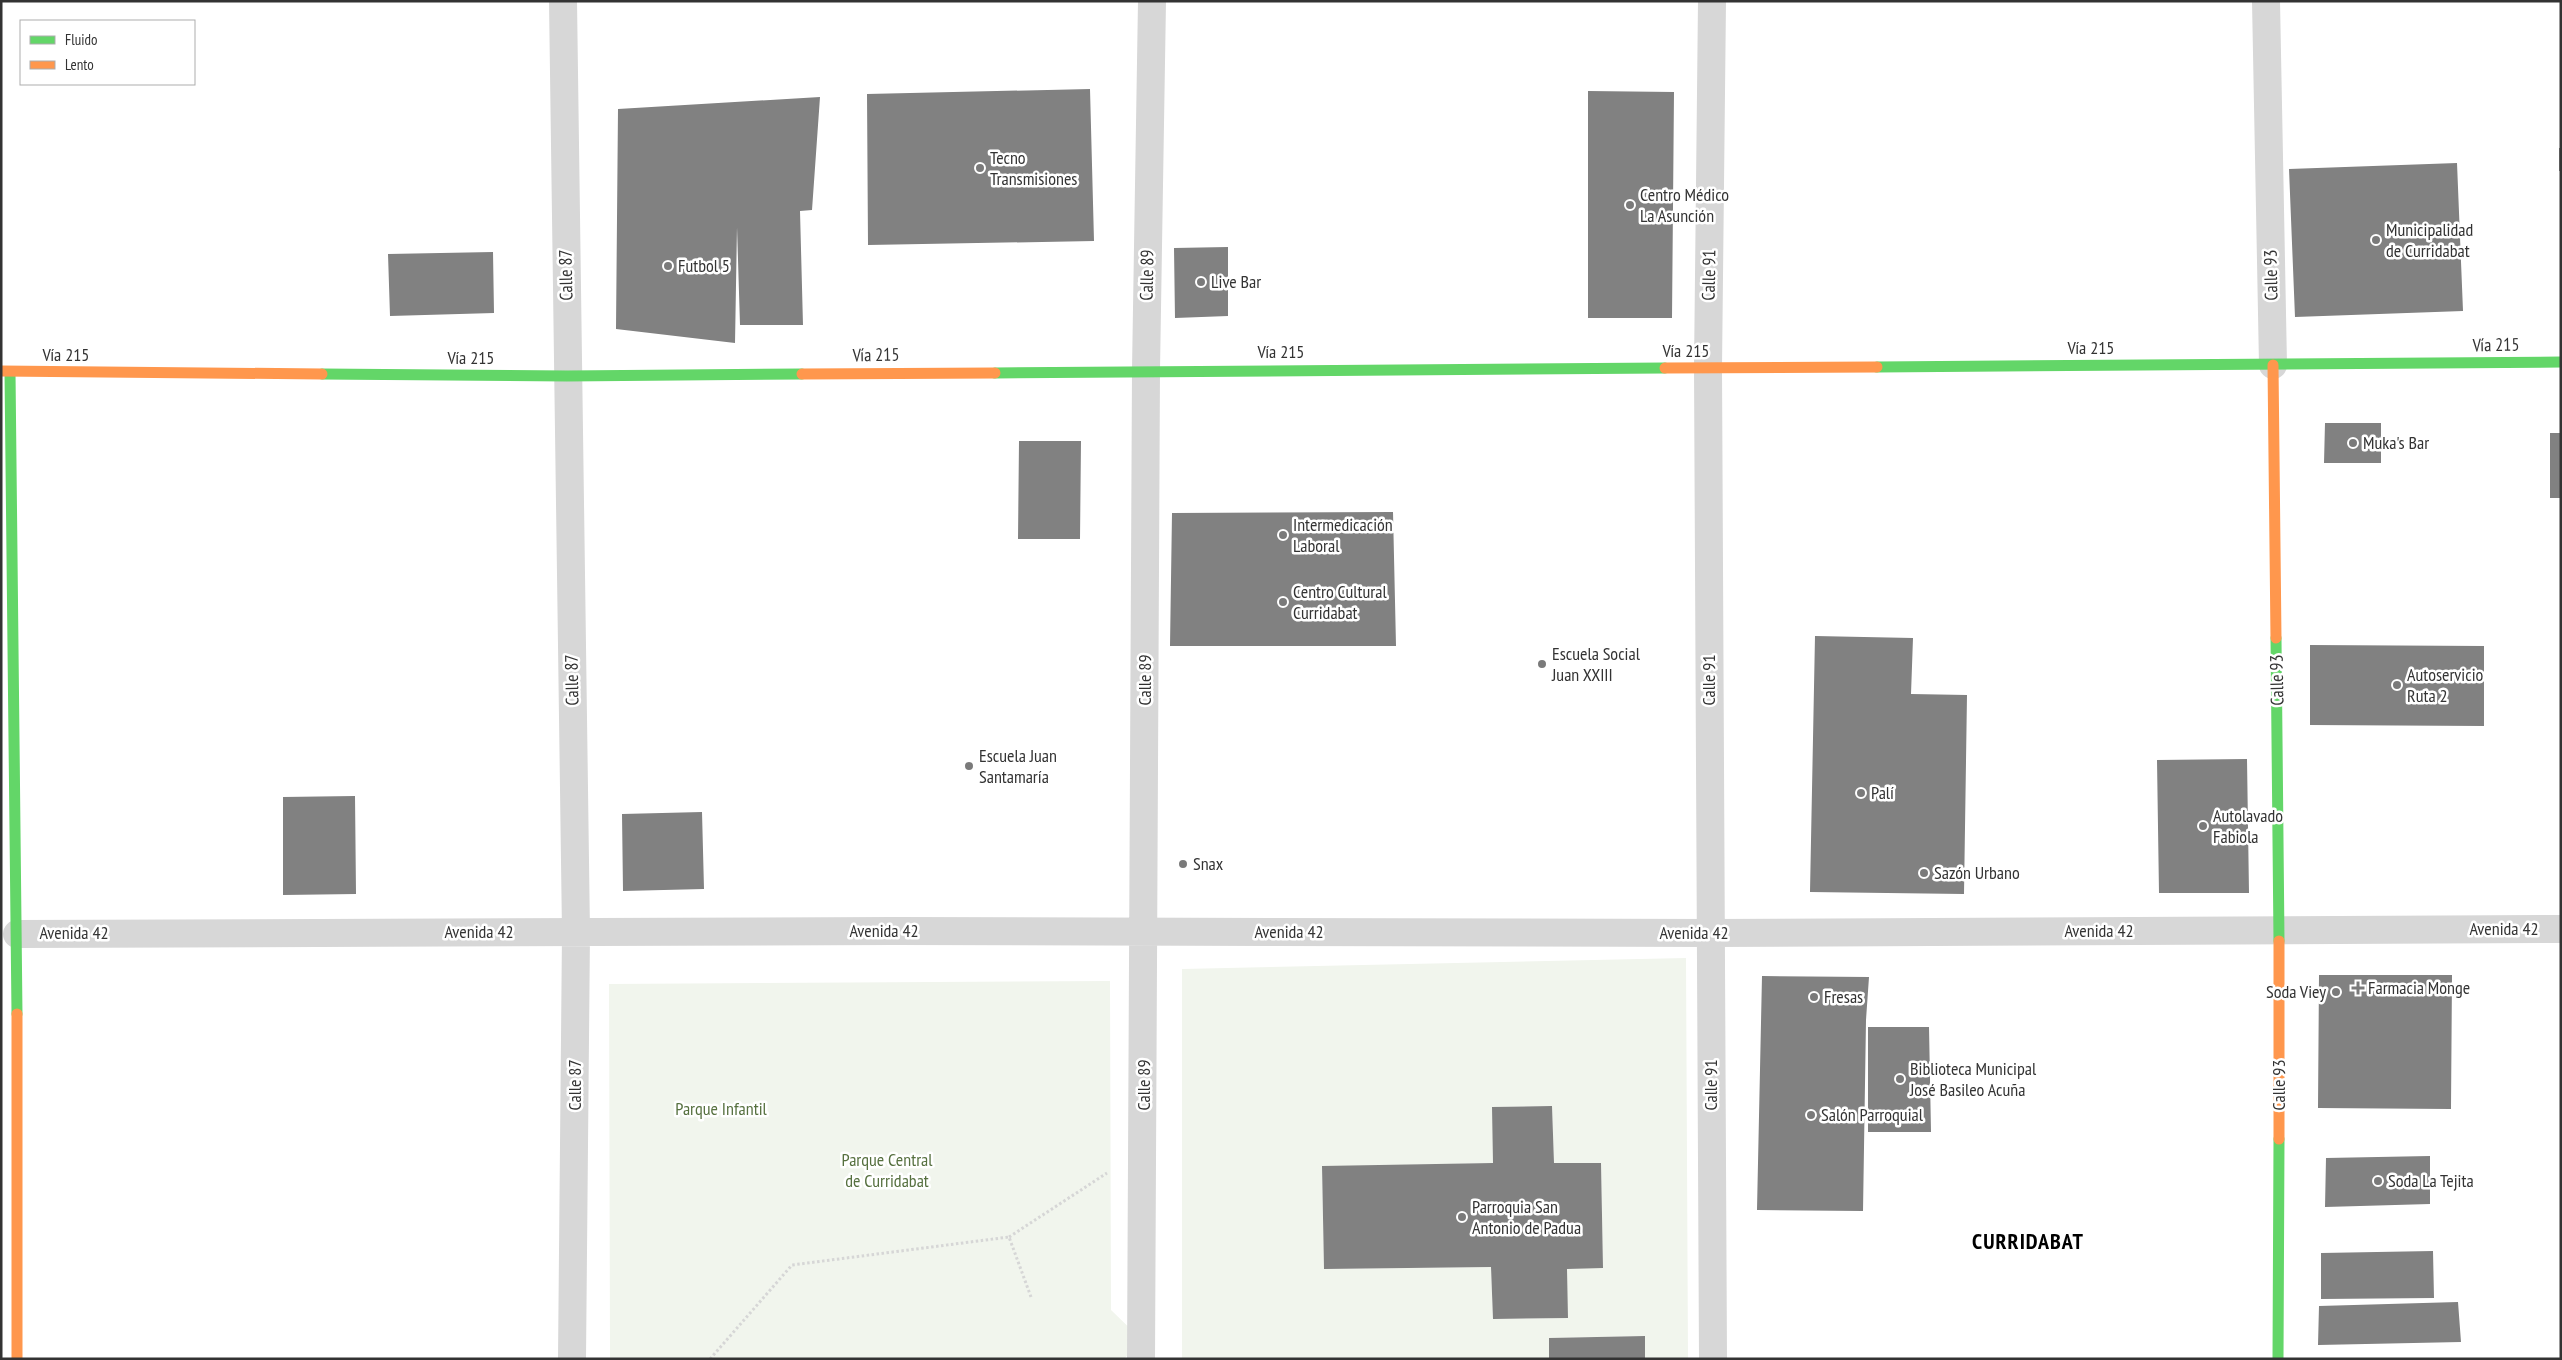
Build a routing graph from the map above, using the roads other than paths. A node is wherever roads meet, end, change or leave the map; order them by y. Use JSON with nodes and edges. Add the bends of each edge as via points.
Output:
{"nodes":[{"id":1,"x":563,"y":1,"type":"edge"},
{"id":2,"x":1152,"y":1,"type":"edge"},
{"id":3,"x":1712,"y":1,"type":"edge"},
{"id":4,"x":2266,"y":1,"type":"edge"},
{"id":5,"x":2561,"y":362,"type":"edge"},
{"id":6,"x":2273,"y":365,"type":"junction"},
{"id":7,"x":1708,"y":368,"type":"junction"},
{"id":8,"x":1146,"y":370,"type":"junction"},
{"id":9,"x":6,"y":372,"type":"edge"},
{"id":10,"x":568,"y":376,"type":"junction"},
{"id":11,"x":2561,"y":929,"type":"edge"},
{"id":12,"x":2279,"y":930,"type":"junction"},
{"id":13,"x":1144,"y":931,"type":"junction"},
{"id":14,"x":576,"y":932,"type":"junction"},
{"id":15,"x":1710,"y":933,"type":"junction"},
{"id":16,"x":17,"y":934,"type":"junction"},
{"id":17,"x":18,"y":1359,"type":"edge"},
{"id":18,"x":572,"y":1359,"type":"edge"},
{"id":19,"x":1141,"y":1359,"type":"edge"},
{"id":20,"x":1713,"y":1359,"type":"edge"},
{"id":21,"x":2278,"y":1359,"type":"edge"}],
"edges":[{"from":1,"to":10,"type":"street","name":"Calle 87"},
{"from":2,"to":8,"type":"street","name":"Calle 89"},
{"from":3,"to":7,"type":"street","name":"Calle 91"},
{"from":4,"to":6,"type":"street","name":"Calle 93"},
{"from":5,"to":6,"type":"main road","name":"Vía 215"},
{"from":6,"to":7,"type":"main road","name":"Vía 215"},
{"from":6,"to":12,"type":"main road","name":"Calle 93"},
{"from":7,"to":8,"type":"main road","name":"Vía 215"},
{"from":7,"to":15,"type":"street","name":"Calle 91"},
{"from":8,"to":10,"type":"main road","name":"Vía 215"},
{"from":8,"to":13,"type":"street","name":"Calle 89"},
{"from":9,"to":10,"type":"main road","name":"Vía 215"},
{"from":9,"to":16,"type":"main road"},
{"from":10,"to":14,"type":"street","name":"Calle 87"},
{"from":11,"to":12,"type":"street","name":"Avenida 42"},
{"from":12,"to":15,"type":"street","name":"Avenida 42"},
{"from":12,"to":21,"type":"main road","name":"Calle 93"},
{"from":13,"to":14,"type":"street","name":"Avenida 42"},
{"from":13,"to":15,"type":"street","name":"Avenida 42"},
{"from":13,"to":19,"type":"street","name":"Calle 89"},
{"from":14,"to":16,"type":"street","name":"Avenida 42"},
{"from":14,"to":18,"type":"street","name":"Calle 87"},
{"from":15,"to":20,"type":"street","name":"Calle 91"},
{"from":16,"to":17,"type":"main road"}]}
